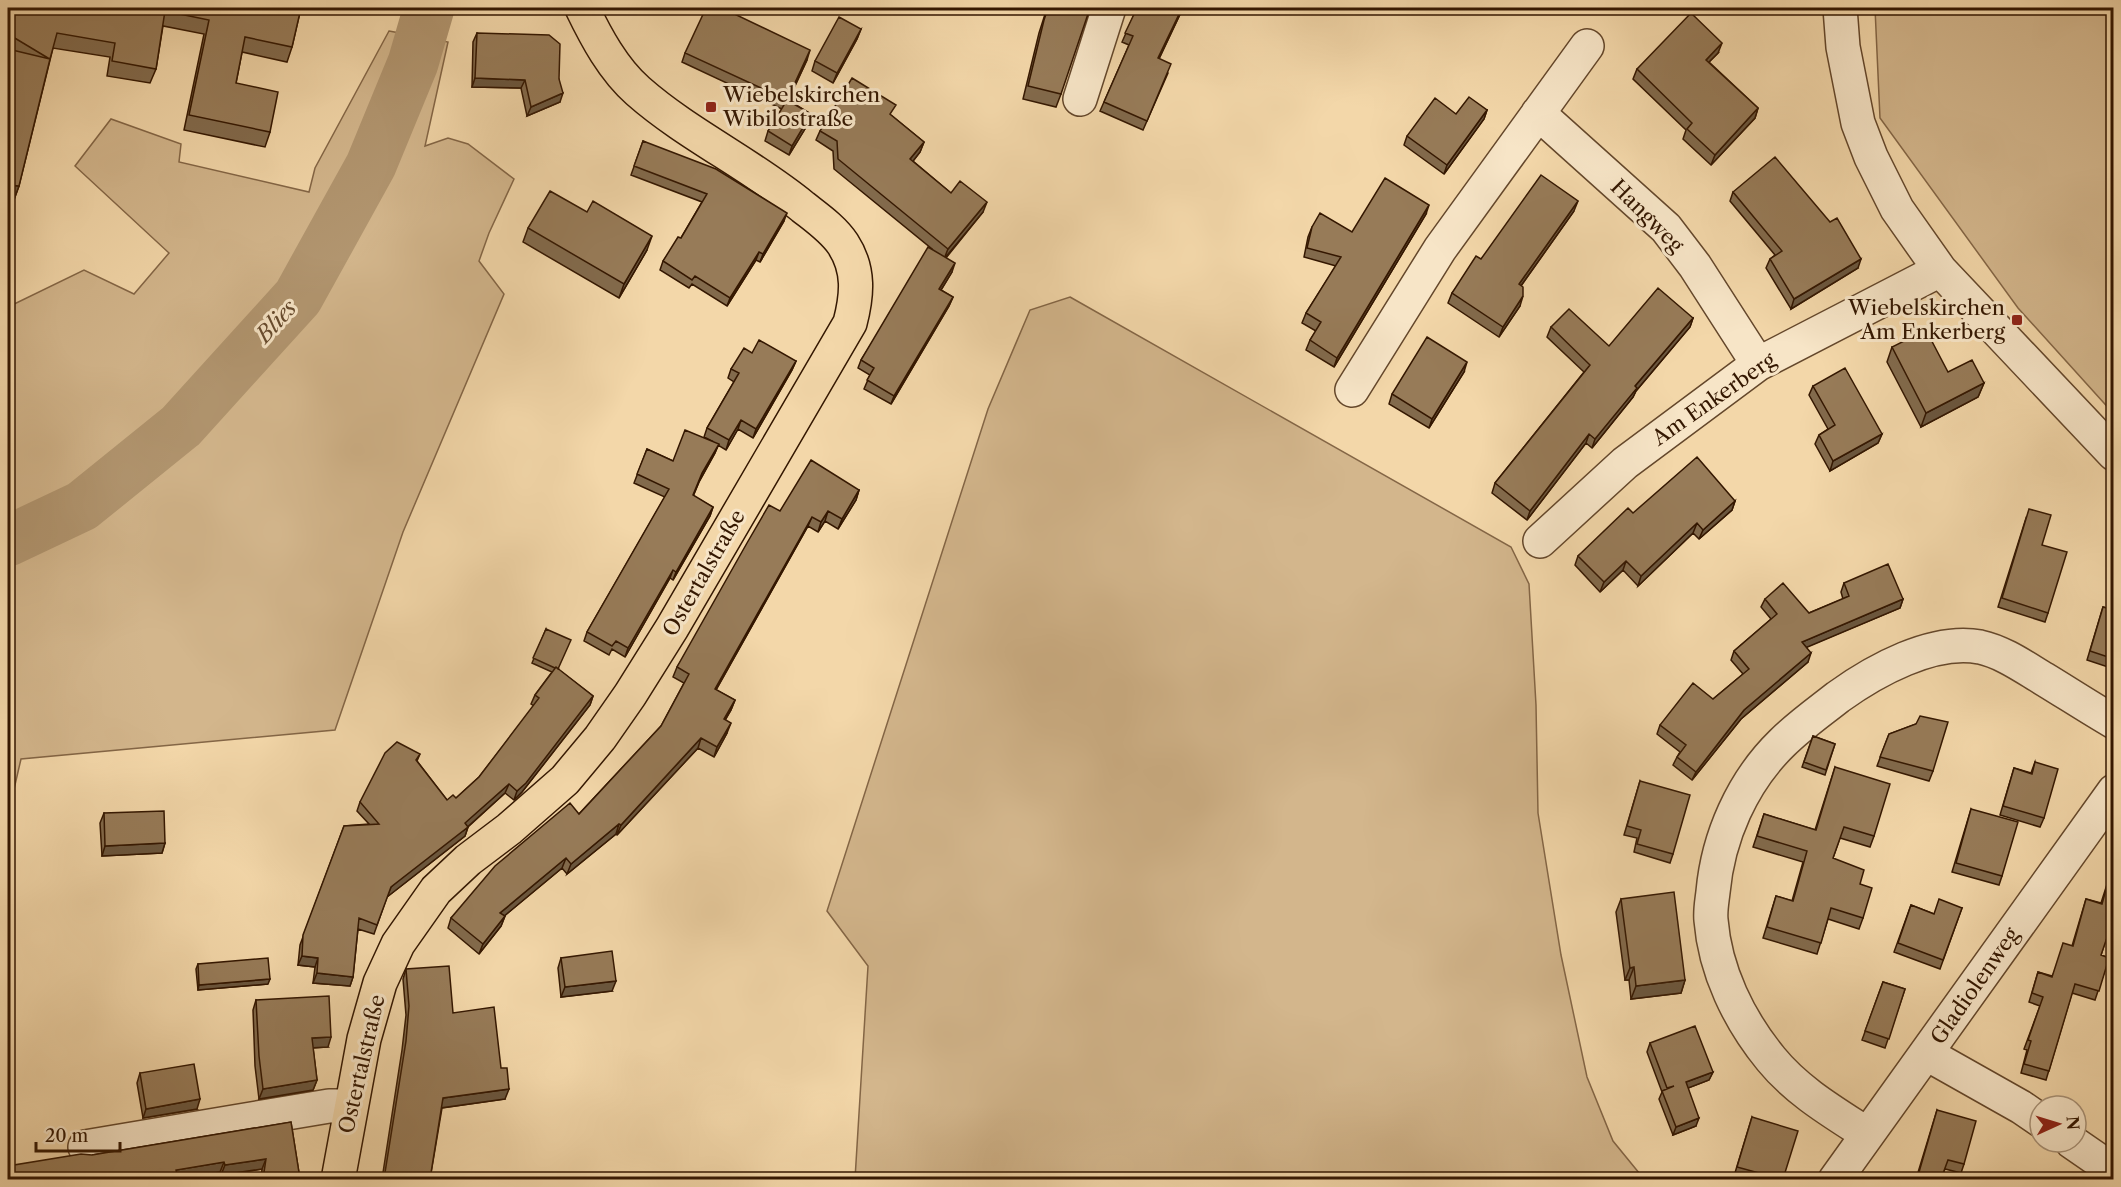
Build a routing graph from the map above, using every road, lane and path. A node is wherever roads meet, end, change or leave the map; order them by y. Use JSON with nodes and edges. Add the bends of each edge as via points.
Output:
{"nodes":[{"id":1,"x":582,"y":8,"type":"edge"},
{"id":2,"x":1109,"y":8,"type":"edge"},
{"id":3,"x":1840,"y":8,"type":"edge"},
{"id":4,"x":1587,"y":45,"type":"dead end"},
{"id":5,"x":1080,"y":99,"type":"dead end"},
{"id":6,"x":1538,"y":113,"type":"junction"},
{"id":7,"x":1940,"y":270,"type":"junction"},
{"id":8,"x":1758,"y":364,"type":"junction"},
{"id":9,"x":1352,"y":390,"type":"dead end"},
{"id":10,"x":2114,"y":454,"type":"edge"},
{"id":11,"x":1540,"y":542,"type":"dead end"},
{"id":12,"x":2114,"y":722,"type":"edge"},
{"id":13,"x":2114,"y":791,"type":"edge"},
{"id":14,"x":1927,"y":1054,"type":"junction"},
{"id":15,"x":350,"y":1106,"type":"junction"},
{"id":16,"x":2028,"y":1112,"type":"edge"},
{"id":17,"x":1866,"y":1134,"type":"junction"},
{"id":18,"x":85,"y":1147,"type":"dead end"},
{"id":19,"x":2088,"y":1153,"type":"edge"},
{"id":20,"x":2114,"y":1171,"type":"edge"},
{"id":21,"x":338,"y":1179,"type":"edge"},
{"id":22,"x":1835,"y":1179,"type":"edge"}],
"edges":[{"from":1,"to":15,"type":"main road","name":"Ostertalstraße","via":[[615,65],[636,89],[780,188],[832,231],[844,245],[855,273],[856,298],[850,323],[838,344],[672,628],[600,738],[565,780],[436,890],[399,944],[380,983]]},
{"from":2,"to":5,"type":"street"},
{"from":3,"to":7,"type":"street","via":[[1843,47],[1858,123],[1870,157],[1897,209]]},
{"from":4,"to":6,"type":"street"},
{"from":6,"to":8,"type":"street","name":"Hangweg","via":[[1666,228]]},
{"from":6,"to":9,"type":"street","via":[[1440,249]]},
{"from":7,"to":8,"type":"street","name":"Am Enkerberg"},
{"from":7,"to":10,"type":"street"},
{"from":8,"to":11,"type":"street","name":"Am Enkerberg","via":[[1625,463]]},
{"from":12,"to":17,"type":"street","via":[[1995,651],[1978,646],[1941,648],[1905,658],[1858,682],[1781,744],[1749,784],[1727,826],[1715,871],[1711,918],[1717,956],[1749,1031],[1772,1060],[1803,1091]]},
{"from":13,"to":14,"type":"street","name":"Gladiolenweg"},
{"from":14,"to":16,"type":"street"},
{"from":14,"to":17,"type":"street","name":"Gladiolenweg"},
{"from":15,"to":18,"type":"street","via":[[328,1106]]},
{"from":15,"to":21,"type":"main road","name":"Ostertalstraße"},
{"from":17,"to":22,"type":"street","name":"Gladiolenweg"},
{"from":19,"to":20,"type":"street"}]}
